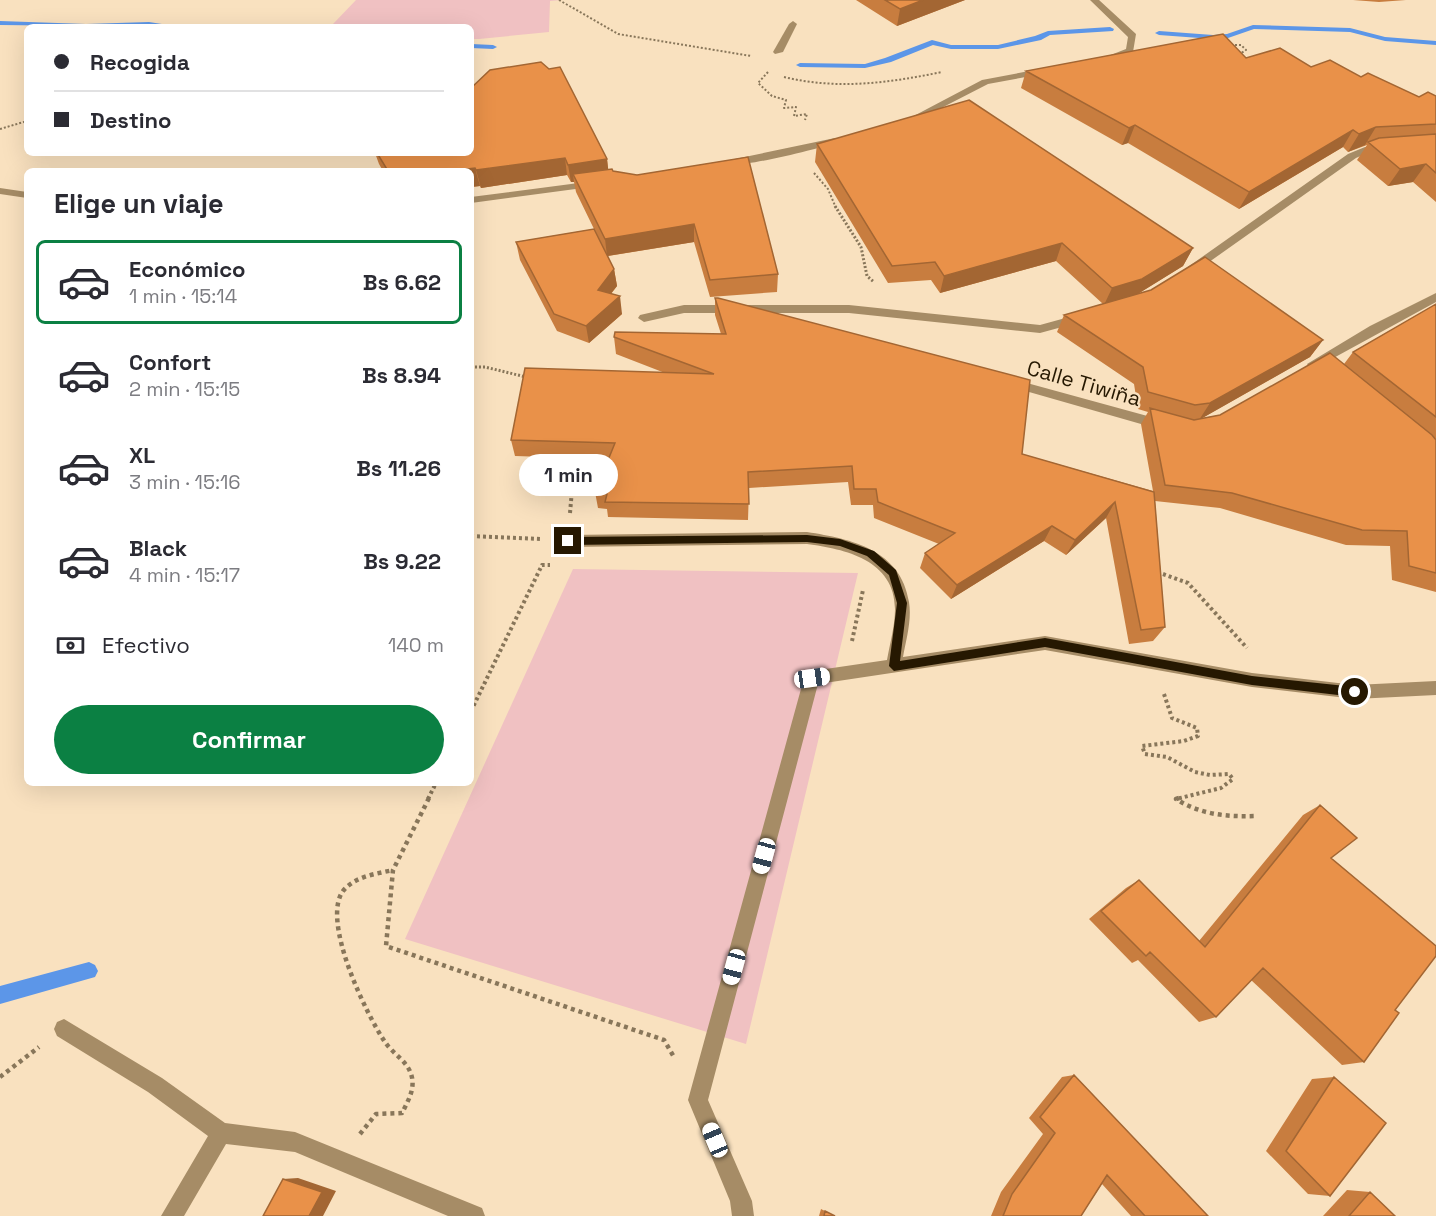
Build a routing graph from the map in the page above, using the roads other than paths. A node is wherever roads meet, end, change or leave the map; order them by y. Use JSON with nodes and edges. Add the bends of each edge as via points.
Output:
{"nodes":[{"id":1,"x":1094,"y":0,"type":"edge"},
{"id":2,"x":793,"y":24,"type":"dead end"},
{"id":3,"x":777,"y":56,"type":"road end"},
{"id":4,"x":1090,"y":63,"type":"edge"},
{"id":5,"x":1056,"y":69,"type":"edge"},
{"id":6,"x":900,"y":123,"type":"edge"},
{"id":7,"x":846,"y":138,"type":"edge"},
{"id":8,"x":1389,"y":148,"type":"edge"},
{"id":9,"x":715,"y":165,"type":"edge"},
{"id":10,"x":608,"y":182,"type":"edge"},
{"id":11,"x":0,"y":191,"type":"edge"},
{"id":12,"x":24,"y":195,"type":"edge"},
{"id":13,"x":474,"y":200,"type":"edge"},
{"id":14,"x":1179,"y":278,"type":"edge"},
{"id":15,"x":1436,"y":297,"type":"edge"},
{"id":16,"x":1091,"y":316,"type":"edge"},
{"id":17,"x":644,"y":318,"type":"dead end"},
{"id":18,"x":1299,"y":372,"type":"edge"},
{"id":19,"x":996,"y":378,"type":"edge"},
{"id":20,"x":1173,"y":426,"type":"edge"},
{"id":21,"x":568,"y":541,"type":"road end"},
{"id":22,"x":894,"y":666,"type":"junction"},
{"id":23,"x":1436,"y":688,"type":"edge"},
{"id":24,"x":64,"y":1029,"type":"road end"},
{"id":25,"x":221,"y":1133,"type":"junction"},
{"id":26,"x":172,"y":1216,"type":"edge"},
{"id":27,"x":474,"y":1216,"type":"edge"},
{"id":28,"x":743,"y":1216,"type":"edge"}],
"edges":[{"from":1,"to":4,"type":"street","via":[[1133,36],[1130,50]]},
{"from":2,"to":3,"type":"street"},
{"from":5,"to":6,"type":"street","via":[[986,82],[922,116]]},
{"from":7,"to":9,"type":"street"},
{"from":8,"to":14,"type":"street","via":[[1365,150],[1352,156]]},
{"from":10,"to":13,"type":"street"},
{"from":11,"to":12,"type":"street"},
{"from":15,"to":18,"type":"street","via":[[1374,328],[1323,364]]},
{"from":16,"to":17,"type":"street","via":[[1040,328],[849,309],[684,309]]},
{"from":19,"to":20,"type":"street","name":"Calle Tiwiña"},
{"from":21,"to":22,"type":"street","via":[[807,538],[871,553],[893,573],[902,603]]},
{"from":22,"to":23,"type":"street","via":[[1045,643],[1252,680],[1355,692]]},
{"from":22,"to":28,"type":"street","via":[[812,678],[698,1100],[741,1202]]},
{"from":24,"to":25,"type":"street","via":[[155,1085]]},
{"from":25,"to":26,"type":"street"},
{"from":25,"to":27,"type":"street","via":[[295,1142]]}]}
